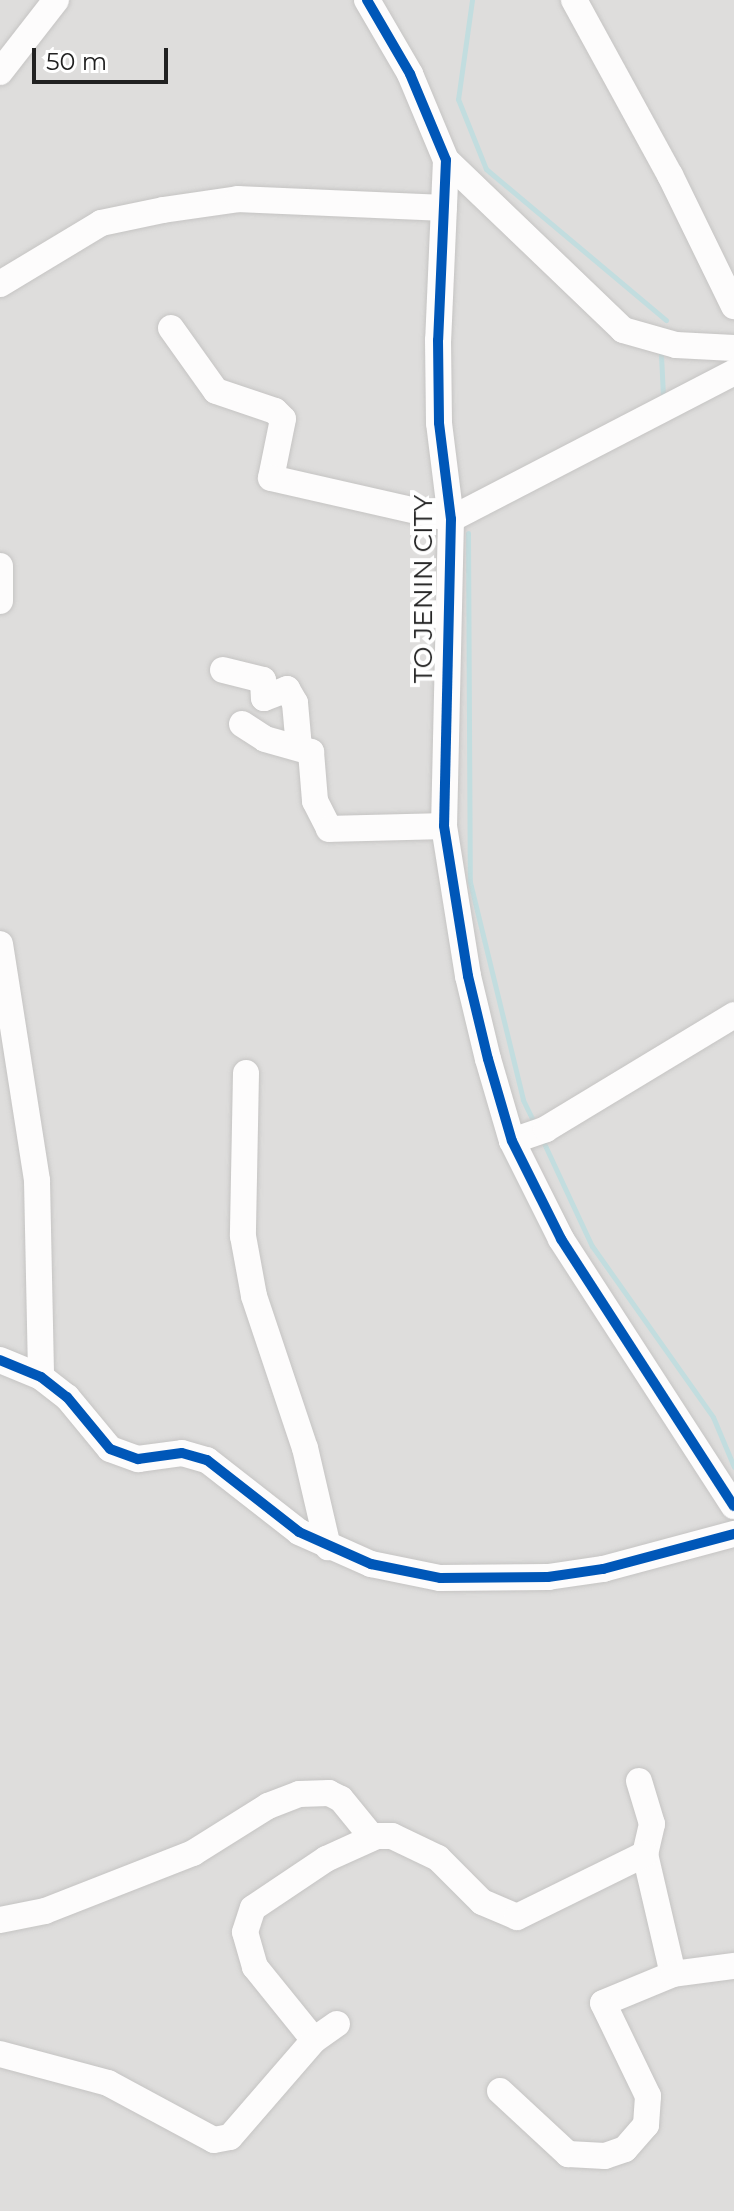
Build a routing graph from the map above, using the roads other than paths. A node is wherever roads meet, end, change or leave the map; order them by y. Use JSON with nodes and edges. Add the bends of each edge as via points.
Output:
{"nodes":[{"id":1,"x":56,"y":0,"type":"edge"},
{"id":2,"x":367,"y":0,"type":"edge"},
{"id":3,"x":574,"y":0,"type":"edge"},
{"id":4,"x":0,"y":72,"type":"edge"},
{"id":5,"x":446,"y":160,"type":"junction"},
{"id":6,"x":444,"y":208,"type":"junction"},
{"id":7,"x":0,"y":284,"type":"edge"},
{"id":8,"x":734,"y":306,"type":"edge"},
{"id":9,"x":171,"y":328,"type":"dead end"},
{"id":10,"x":734,"y":348,"type":"edge"},
{"id":11,"x":734,"y":372,"type":"edge"},
{"id":12,"x":451,"y":519,"type":"junction"},
{"id":13,"x":0,"y":566,"type":"edge"},
{"id":14,"x":0,"y":601,"type":"edge"},
{"id":15,"x":223,"y":670,"type":"dead end"},
{"id":16,"x":242,"y":724,"type":"dead end"},
{"id":17,"x":299,"y":748,"type":"junction"},
{"id":18,"x":444,"y":826,"type":"junction"},
{"id":19,"x":0,"y":944,"type":"edge"},
{"id":20,"x":734,"y":1015,"type":"edge"},
{"id":21,"x":246,"y":1073,"type":"dead end"},
{"id":22,"x":512,"y":1141,"type":"junction"},
{"id":23,"x":0,"y":1360,"type":"edge"},
{"id":24,"x":41,"y":1377,"type":"junction"},
{"id":25,"x":734,"y":1506,"type":"edge"},
{"id":26,"x":734,"y":1534,"type":"edge"},
{"id":27,"x":328,"y":1547,"type":"junction"},
{"id":28,"x":639,"y":1781,"type":"dead end"},
{"id":29,"x":372,"y":1837,"type":"junction"},
{"id":30,"x":645,"y":1854,"type":"junction"},
{"id":31,"x":0,"y":1920,"type":"edge"},
{"id":32,"x":734,"y":1966,"type":"edge"},
{"id":33,"x":673,"y":1974,"type":"junction"},
{"id":34,"x":337,"y":2024,"type":"dead end"},
{"id":35,"x":314,"y":2040,"type":"junction"},
{"id":36,"x":0,"y":2054,"type":"edge"},
{"id":37,"x":500,"y":2091,"type":"dead end"}],
"edges":[{"from":1,"to":4,"type":"street"},
{"from":2,"to":5,"type":"street","name":"TO JENIN CITY","via":[[410,74]]},
{"from":3,"to":8,"type":"street"},
{"from":5,"to":6,"type":"street","name":"TO JENIN CITY"},
{"from":5,"to":10,"type":"street","via":[[623,330],[676,345]]},
{"from":6,"to":7,"type":"street","via":[[238,199],[163,210],[101,223]]},
{"from":6,"to":12,"type":"street","name":"TO JENIN CITY","via":[[439,423]]},
{"from":9,"to":12,"type":"street","via":[[216,391],[275,411],[283,419],[271,478]]},
{"from":11,"to":12,"type":"street"},
{"from":12,"to":18,"type":"street","name":"TO JENIN CITY"},
{"from":13,"to":14,"type":"street"},
{"from":15,"to":17,"type":"street","via":[[263,680],[264,698],[287,689],[295,703]]},
{"from":16,"to":17,"type":"street","via":[[265,739]]},
{"from":17,"to":18,"type":"street","via":[[315,761],[315,801],[329,829]]},
{"from":18,"to":22,"type":"street","name":"TO JENIN CITY","via":[[468,976]]},
{"from":19,"to":24,"type":"street","via":[[37,1181]]},
{"from":20,"to":22,"type":"street","via":[[546,1129]]},
{"from":21,"to":27,"type":"street","via":[[243,1236],[254,1296],[305,1448]]},
{"from":22,"to":25,"type":"street","name":"TO JENIN CITY","via":[[561,1239]]},
{"from":23,"to":24,"type":"street"},
{"from":24,"to":27,"type":"street","via":[[67,1397],[110,1449],[138,1459],[182,1453],[207,1460],[299,1532]]},
{"from":26,"to":27,"type":"street","via":[[603,1569],[548,1577],[440,1578],[371,1564]]},
{"from":28,"to":30,"type":"street","via":[[652,1824]]},
{"from":29,"to":30,"type":"street","via":[[392,1836],[438,1858],[482,1902],[517,1917]]},
{"from":29,"to":31,"type":"street","via":[[341,1799],[329,1793],[299,1794],[268,1806],[193,1853],[45,1911]]},
{"from":29,"to":35,"type":"street","via":[[267,1897],[247,1919],[255,1967]]},
{"from":30,"to":33,"type":"street"},
{"from":32,"to":33,"type":"street"},
{"from":33,"to":37,"type":"street","via":[[603,2003],[648,2096],[646,2125],[625,2149],[605,2156],[568,2154]]},
{"from":34,"to":35,"type":"street"},
{"from":35,"to":36,"type":"street","via":[[230,2137],[214,2140],[108,2083]]}]}
